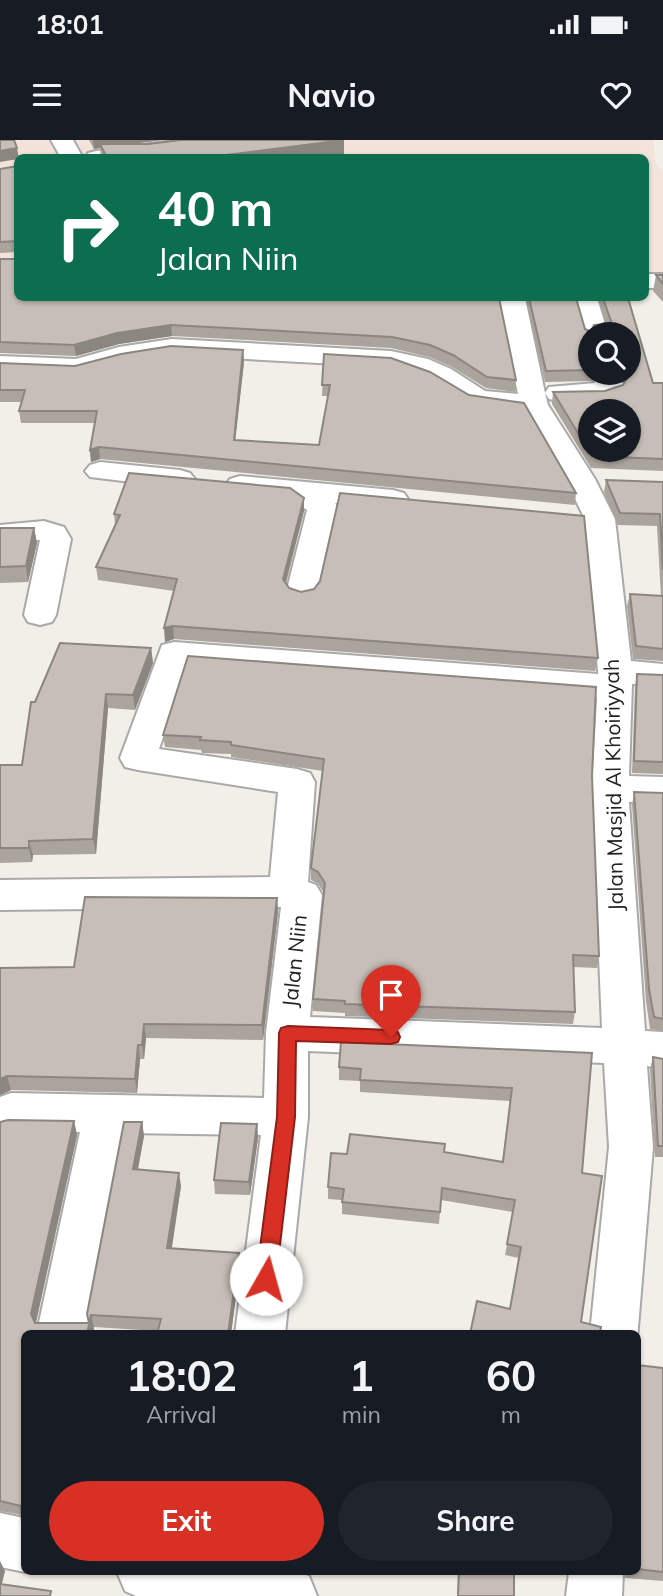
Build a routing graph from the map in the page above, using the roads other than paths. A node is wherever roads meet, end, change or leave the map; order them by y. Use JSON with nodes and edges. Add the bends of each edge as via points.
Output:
{"nodes":[{"id":1,"x":231,"y":140,"type":"edge"},
{"id":2,"x":126,"y":154,"type":"edge"},
{"id":3,"x":513,"y":301,"type":"edge"},
{"id":4,"x":586,"y":301,"type":"edge"},
{"id":5,"x":592,"y":322,"type":"edge"},
{"id":6,"x":0,"y":364,"type":"edge"},
{"id":7,"x":609,"y":385,"type":"edge"},
{"id":8,"x":533,"y":399,"type":"junction"},
{"id":9,"x":100,"y":471,"type":"dead end"},
{"id":10,"x":300,"y":491,"type":"junction"},
{"id":11,"x":423,"y":502,"type":"edge"},
{"id":12,"x":0,"y":534,"type":"edge"},
{"id":13,"x":302,"y":593,"type":"edge"},
{"id":14,"x":40,"y":615,"type":"dead end"},
{"id":15,"x":663,"y":675,"type":"edge"},
{"id":16,"x":614,"y":679,"type":"junction"},
{"id":17,"x":610,"y":788,"type":"junction"},
{"id":18,"x":663,"y":790,"type":"edge"},
{"id":19,"x":288,"y":892,"type":"junction"},
{"id":20,"x":0,"y":895,"type":"edge"},
{"id":21,"x":288,"y":1033,"type":"junction"},
{"id":22,"x":644,"y":1048,"type":"edge"},
{"id":23,"x":106,"y":1114,"type":"junction"},
{"id":24,"x":0,"y":1116,"type":"edge"},
{"id":25,"x":286,"y":1117,"type":"junction"},
{"id":26,"x":64,"y":1330,"type":"edge"},
{"id":27,"x":260,"y":1330,"type":"edge"},
{"id":28,"x":615,"y":1330,"type":"edge"},
{"id":29,"x":0,"y":1540,"type":"edge"},
{"id":30,"x":21,"y":1544,"type":"edge"},
{"id":31,"x":596,"y":1575,"type":"edge"},
{"id":32,"x":195,"y":1581,"type":"edge"},
{"id":33,"x":289,"y":1596,"type":"edge"},
{"id":34,"x":594,"y":1596,"type":"edge"}],
"edges":[{"from":1,"to":2,"type":"street"},
{"from":3,"to":8,"type":"street","name":"Jalan Masjid Al Khoiriyyah"},
{"from":4,"to":5,"type":"street"},
{"from":6,"to":8,"type":"street","via":[[77,367],[172,347],[391,359],[441,375],[478,398]]},
{"from":7,"to":8,"type":"street","via":[[603,392]]},
{"from":8,"to":16,"type":"street","name":"Jalan Masjid Al Khoiriyyah","via":[[565,458],[594,480],[587,518]]},
{"from":9,"to":10,"type":"street"},
{"from":10,"to":11,"type":"street"},
{"from":10,"to":13,"type":"street","via":[[323,507]]},
{"from":12,"to":14,"type":"street","via":[[44,530],[56,539]]},
{"from":15,"to":16,"type":"street"},
{"from":16,"to":17,"type":"street","name":"Jalan Masjid Al Khoiriyyah"},
{"from":16,"to":19,"type":"street","via":[[174,653],[138,758],[297,782]]},
{"from":17,"to":18,"type":"street"},
{"from":17,"to":22,"type":"street","name":"Jalan Masjid Al Khoiriyyah","via":[[613,864]]},
{"from":19,"to":20,"type":"street","name":"Jalan Niin"},
{"from":19,"to":21,"type":"street","name":"Jalan Niin","via":[[302,895]]},
{"from":21,"to":22,"type":"street","name":"Jalan Niin"},
{"from":21,"to":25,"type":"street"},
{"from":22,"to":28,"type":"street","name":"Jalan Masjid Al Khoiriyyah"},
{"from":23,"to":24,"type":"street","via":[[11,1112]]},
{"from":23,"to":25,"type":"street"},
{"from":23,"to":26,"type":"street"},
{"from":25,"to":27,"type":"street"},
{"from":29,"to":30,"type":"street"},
{"from":31,"to":34,"type":"street"},
{"from":32,"to":33,"type":"street"}]}
